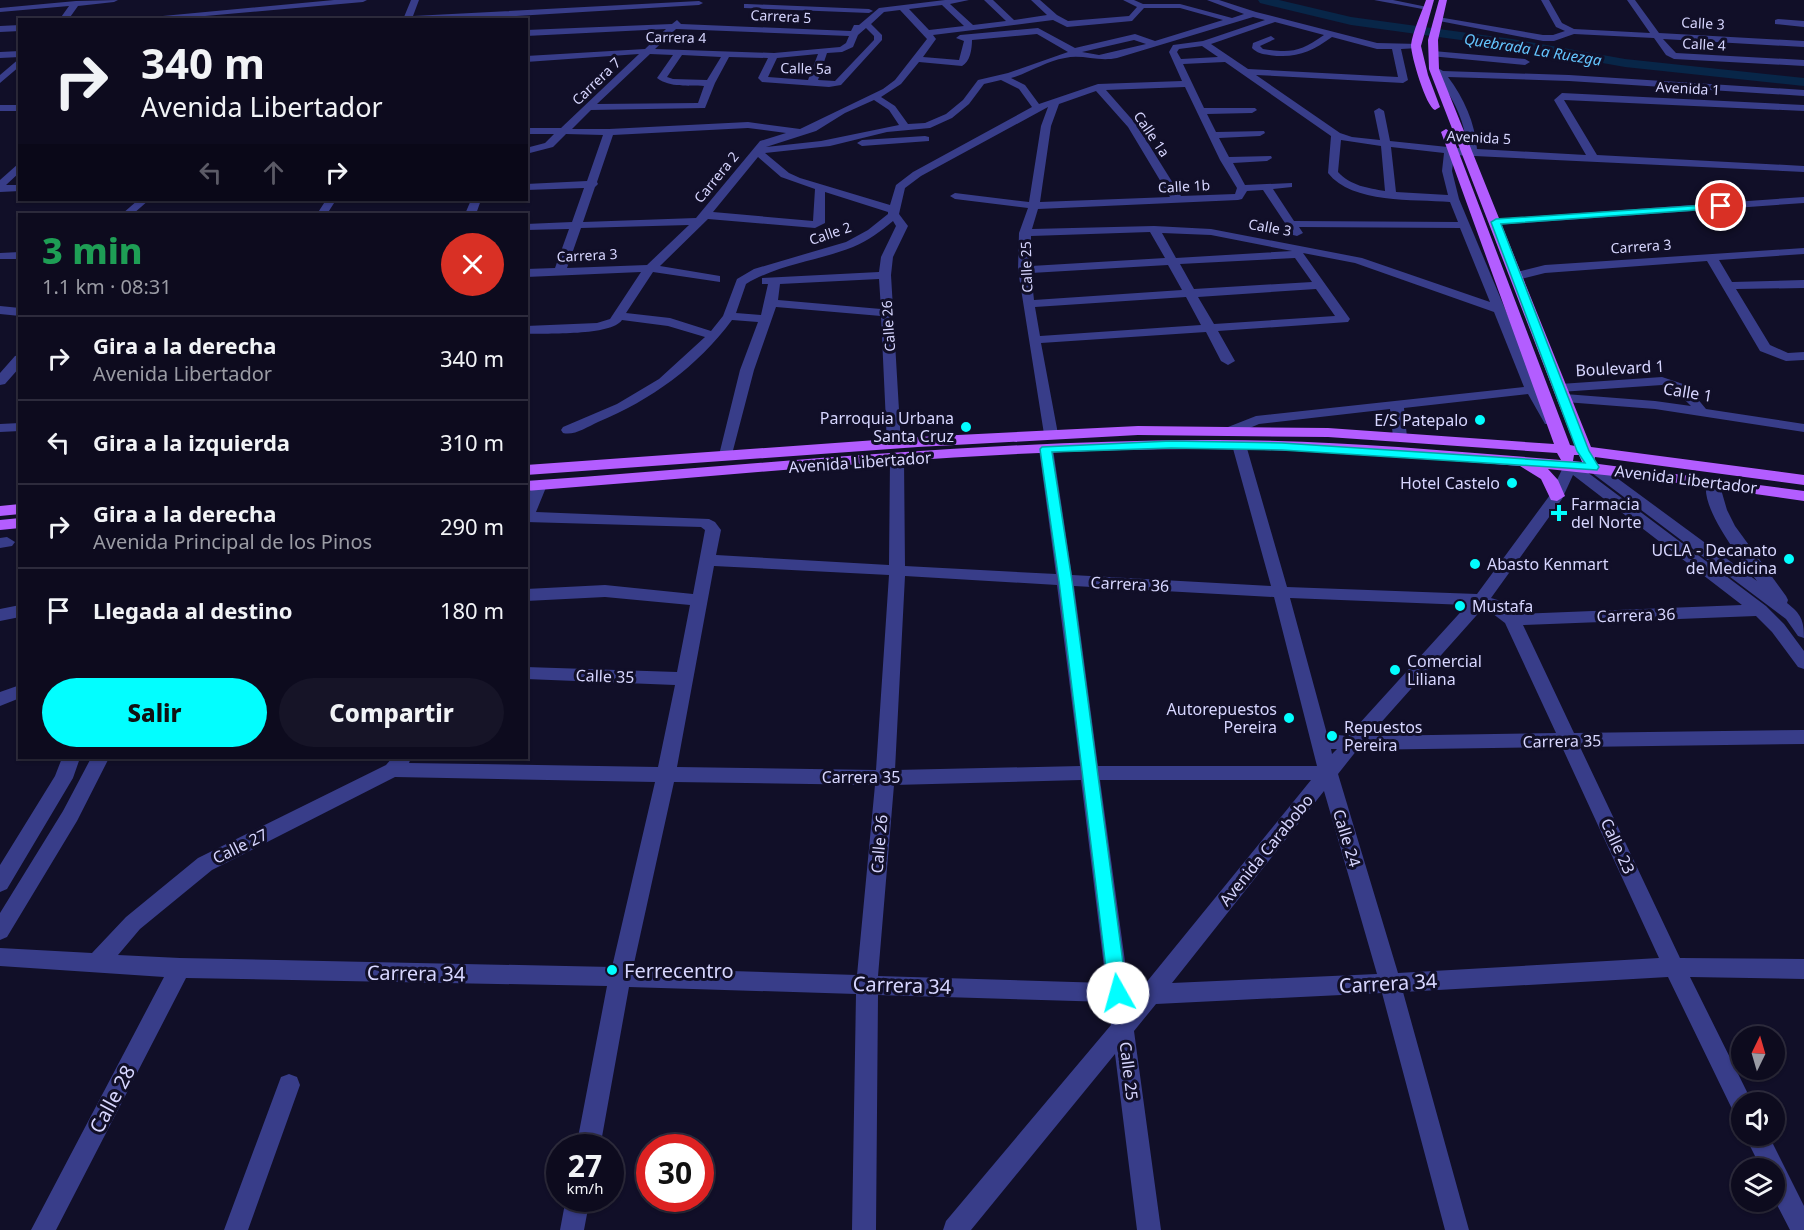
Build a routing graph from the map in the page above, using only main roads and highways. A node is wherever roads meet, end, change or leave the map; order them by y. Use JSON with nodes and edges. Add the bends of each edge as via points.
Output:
{"nodes":[{"id":1,"x":1443,"y":0,"type":"edge"},
{"id":2,"x":1429,"y":4,"type":"edge"},
{"id":3,"x":1236,"y":437,"type":"junction"},
{"id":4,"x":1569,"y":451,"type":"junction"},
{"id":5,"x":895,"y":452,"type":"junction"},
{"id":6,"x":1508,"y":460,"type":"junction"},
{"id":7,"x":528,"y":470,"type":"edge"},
{"id":8,"x":1804,"y":480,"type":"edge"},
{"id":9,"x":533,"y":485,"type":"edge"},
{"id":10,"x":1557,"y":496,"type":"road end"},
{"id":11,"x":1804,"y":496,"type":"edge"},
{"id":12,"x":18,"y":509,"type":"edge"},
{"id":13,"x":0,"y":511,"type":"edge"},
{"id":14,"x":18,"y":523,"type":"edge"},
{"id":15,"x":0,"y":525,"type":"edge"}],
"edges":[{"from":1,"to":4,"type":"main road","via":[[1433,47],[1438,71],[1563,393]]},
{"from":2,"to":4,"type":"main road","via":[[1416,42],[1423,75]]},
{"from":3,"to":4,"type":"main road","name":"Avenida Libertador","via":[[1400,437]]},
{"from":3,"to":5,"type":"main road","name":"Avenida Libertador","via":[[1048,441]]},
{"from":3,"to":6,"type":"main road","name":"Avenida Libertador","via":[[1325,448]]},
{"from":4,"to":6,"type":"main road","name":"Avenida Libertador"},
{"from":4,"to":8,"type":"main road","name":"Avenida Libertador"},
{"from":4,"to":11,"type":"main road","name":"Avenida Libertador","via":[[1593,467]]},
{"from":5,"to":7,"type":"main road","name":"Avenida Libertador","via":[[726,455]]},
{"from":5,"to":9,"type":"main road","name":"Avenida Libertador"},
{"from":6,"to":10,"type":"main road","via":[[1546,473]]},
{"from":12,"to":13,"type":"main road"},
{"from":14,"to":15,"type":"main road"}]}
